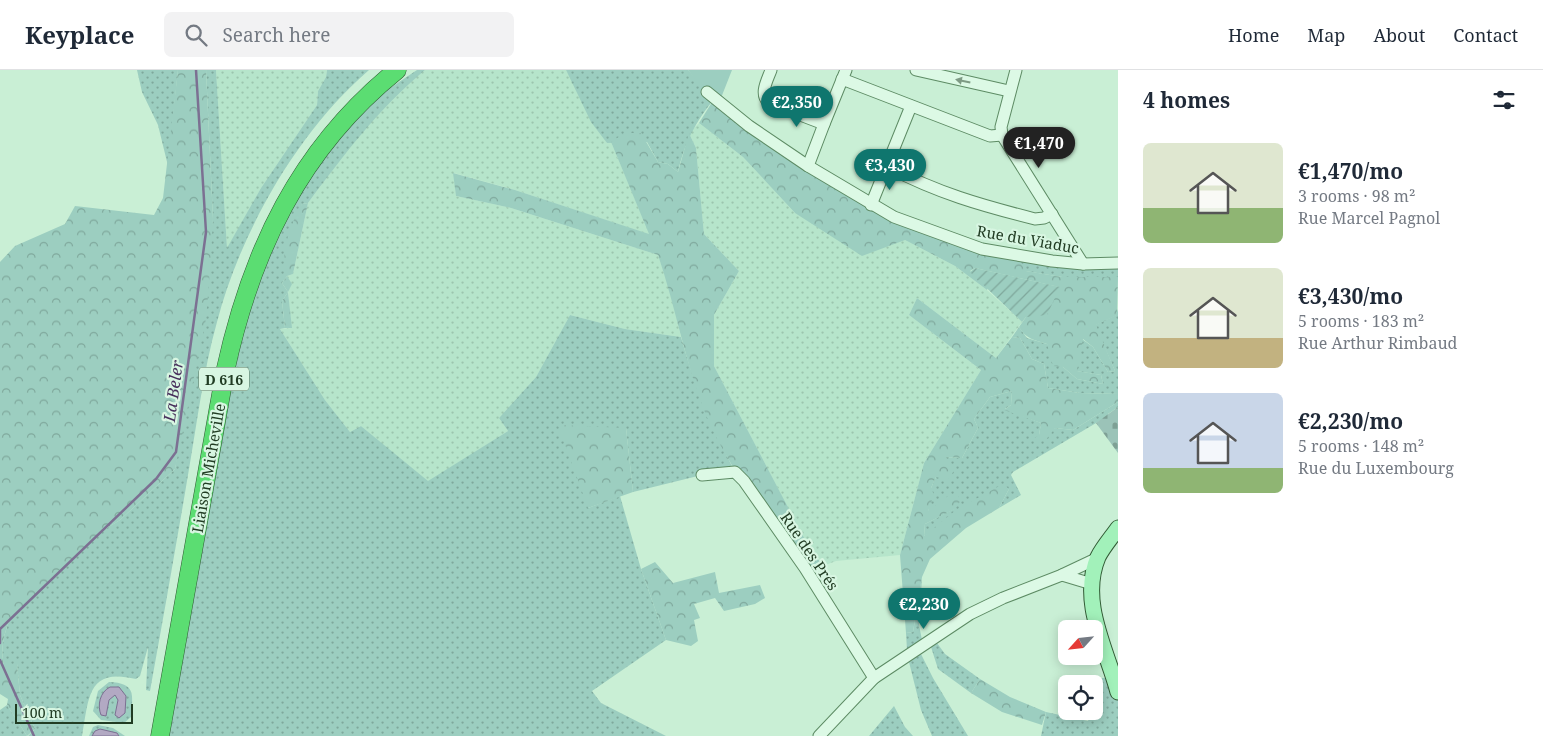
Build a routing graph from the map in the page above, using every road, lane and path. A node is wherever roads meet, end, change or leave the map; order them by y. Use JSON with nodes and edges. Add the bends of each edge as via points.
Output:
{"nodes":[{"id":1,"x":381,"y":70,"type":"edge"},
{"id":2,"x":397,"y":70,"type":"edge"},
{"id":3,"x":771,"y":70,"type":"edge"},
{"id":4,"x":916,"y":70,"type":"edge"},
{"id":5,"x":1016,"y":70,"type":"edge"},
{"id":6,"x":844,"y":75,"type":"edge"},
{"id":7,"x":1009,"y":91,"type":"junction"},
{"id":8,"x":707,"y":92,"type":"dead end"},
{"id":9,"x":911,"y":106,"type":"junction"},
{"id":10,"x":824,"y":124,"type":"junction"},
{"id":11,"x":1002,"y":135,"type":"junction"},
{"id":12,"x":808,"y":166,"type":"junction"},
{"id":13,"x":888,"y":167,"type":"junction"},
{"id":14,"x":871,"y":205,"type":"junction"},
{"id":15,"x":1052,"y":214,"type":"junction"},
{"id":16,"x":1118,"y":263,"type":"edge"},
{"id":17,"x":1083,"y":264,"type":"junction"},
{"id":18,"x":702,"y":475,"type":"dead end"},
{"id":19,"x":1118,"y":528,"type":"edge"},
{"id":20,"x":1098,"y":558,"type":"junction"},
{"id":21,"x":1062,"y":575,"type":"junction"},
{"id":22,"x":1092,"y":584,"type":"junction"},
{"id":23,"x":874,"y":678,"type":"junction"},
{"id":24,"x":1117,"y":683,"type":"edge"},
{"id":25,"x":150,"y":736,"type":"edge"},
{"id":26,"x":160,"y":736,"type":"edge"},
{"id":27,"x":819,"y":736,"type":"edge"}],
"edges":[{"from":1,"to":25,"type":"highway","name":"Liaison Micheville","number":"D 616","via":[[334,115],[301,158],[260,228],[235,292],[217,360]]},
{"from":2,"to":26,"type":"highway","name":"Liaison Micheville","number":"D 616","via":[[342,122],[310,164],[283,206],[255,264],[235,326],[225,372]]},
{"from":3,"to":10,"type":"street","via":[[764,99]]},
{"from":7,"to":4,"type":"street","one_way":true},
{"from":5,"to":7,"type":"street"},
{"from":6,"to":9,"type":"street"},
{"from":6,"to":10,"type":"street"},
{"from":7,"to":11,"type":"street"},
{"from":8,"to":12,"type":"street","name":"Rue du Viaduc","via":[[749,126]]},
{"from":9,"to":11,"type":"street","via":[[990,136]]},
{"from":9,"to":13,"type":"street"},
{"from":10,"to":12,"type":"street"},
{"from":11,"to":15,"type":"street"},
{"from":12,"to":14,"type":"street","name":"Rue du Viaduc"},
{"from":13,"to":14,"type":"street"},
{"from":13,"to":15,"type":"street","via":[[925,186],[973,203],[1034,219]]},
{"from":14,"to":17,"type":"street","name":"Rue du Viaduc","via":[[982,249]]},
{"from":15,"to":17,"type":"street"},
{"from":16,"to":17,"type":"street","name":"Rue du Viaduc"},
{"from":18,"to":23,"type":"street","name":"Rue des Prés","via":[[735,472],[744,481],[805,568]]},
{"from":19,"to":20,"type":"main road"},
{"from":20,"to":21,"type":"street"},
{"from":20,"to":22,"type":"main road"},
{"from":21,"to":22,"type":"street"},
{"from":21,"to":23,"type":"street","via":[[970,614]]},
{"from":22,"to":24,"type":"main road","via":[[1095,620]]},
{"from":23,"to":27,"type":"street"}]}
